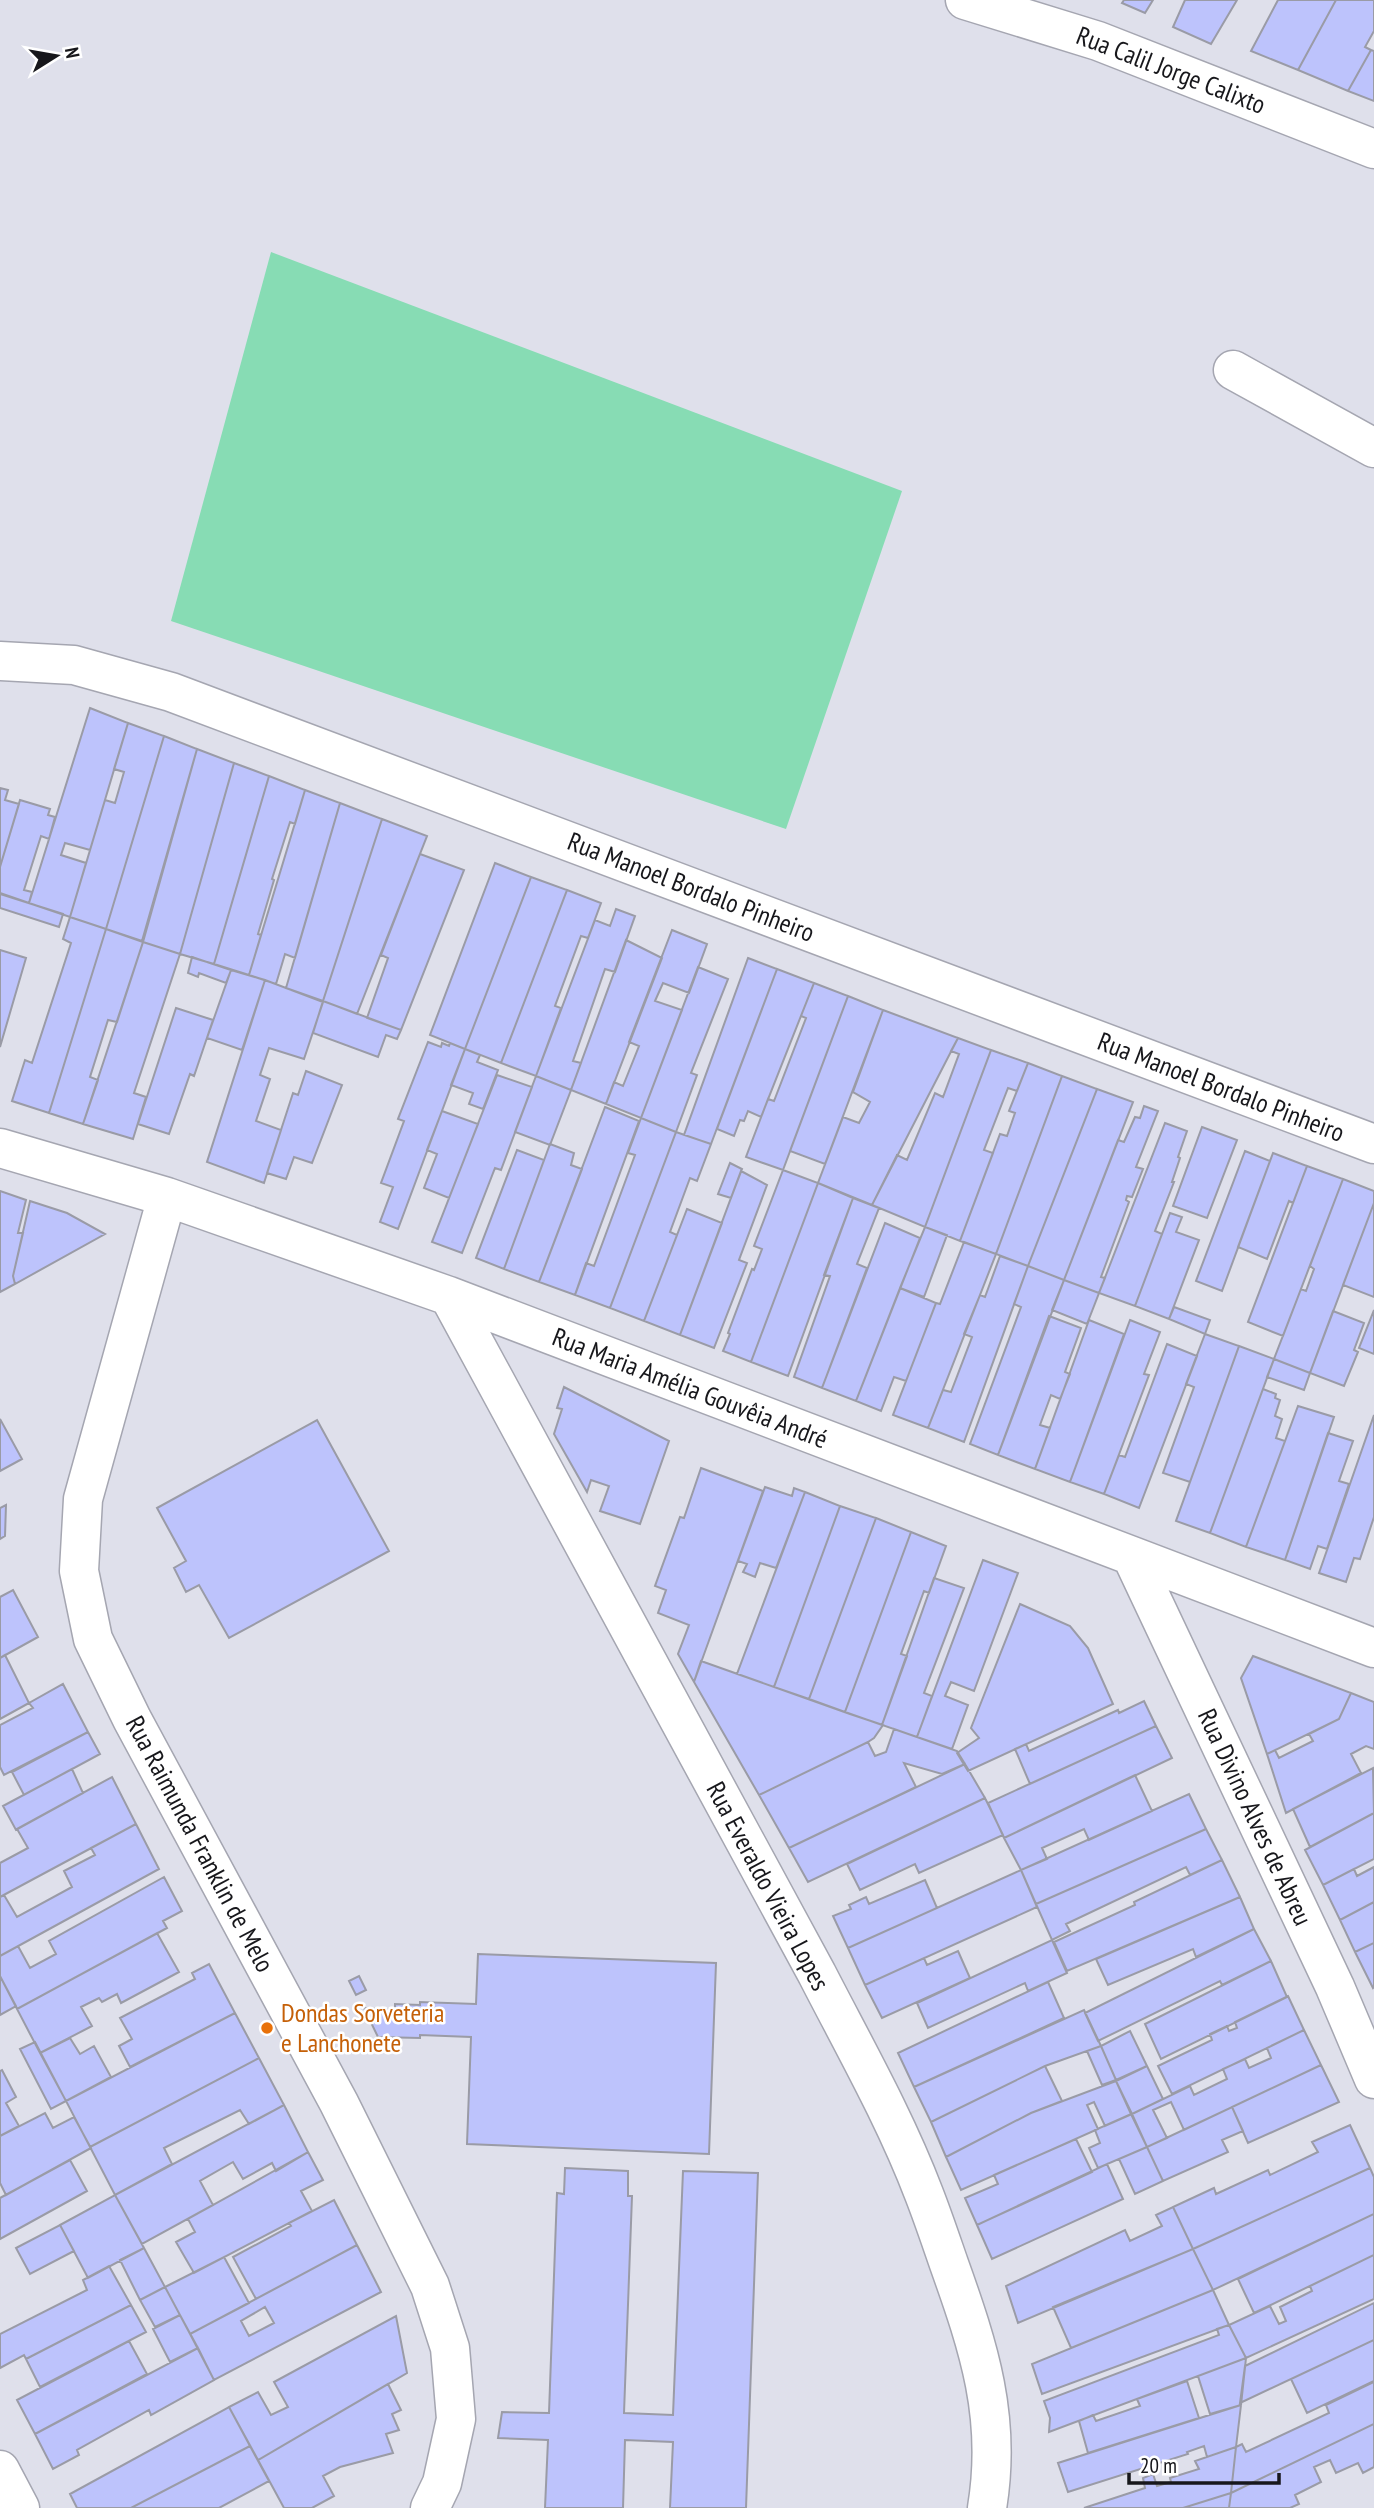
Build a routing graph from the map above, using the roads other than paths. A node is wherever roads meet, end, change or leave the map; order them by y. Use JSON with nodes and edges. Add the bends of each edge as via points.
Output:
{"nodes":[{"id":1,"x":965,"y":0,"type":"edge"},
{"id":2,"x":1374,"y":149,"type":"edge"},
{"id":3,"x":1233,"y":370,"type":"dead end"},
{"id":4,"x":1374,"y":448,"type":"edge"},
{"id":5,"x":0,"y":662,"type":"edge"},
{"id":6,"x":1374,"y":1144,"type":"edge"},
{"id":7,"x":0,"y":1148,"type":"edge"},
{"id":8,"x":167,"y":1197,"type":"junction"},
{"id":9,"x":449,"y":1296,"type":"junction"},
{"id":10,"x":1132,"y":1557,"type":"junction"},
{"id":11,"x":1374,"y":1648,"type":"edge"},
{"id":12,"x":1374,"y":2079,"type":"edge"},
{"id":13,"x":0,"y":2470,"type":"edge"},
{"id":14,"x":20,"y":2508,"type":"edge"},
{"id":15,"x":430,"y":2508,"type":"edge"},
{"id":16,"x":987,"y":2508,"type":"edge"}],
"edges":[{"from":1,"to":2,"type":"street","name":"Rua Calil Jorge Calixto","via":[[1098,41]]},
{"from":3,"to":4,"type":"street"},
{"from":5,"to":6,"type":"street","name":"Rua Manoel Bordalo Pinheiro","via":[[74,665],[171,692]]},
{"from":7,"to":8,"type":"street","name":"Rua Maria Amélia Gouvêia André"},
{"from":8,"to":9,"type":"street","name":"Rua Maria Amélia Gouvêia André"},
{"from":8,"to":15,"type":"street","name":"Rua Raimunda Franklin de Melo","via":[[83,1499],[79,1570],[93,1639],[132,1719],[339,2104],[430,2286],[450,2348],[456,2418],[442,2483]]},
{"from":9,"to":10,"type":"street","name":"Rua Maria Amélia Gouvêia André"},
{"from":9,"to":16,"type":"street","name":"Rua Everaldo Vieira Lopes","via":[[817,1975],[924,2193],[979,2352],[991,2418],[992,2476]]},
{"from":10,"to":11,"type":"street","name":"Rua Maria Amélia Gouvêia André"},
{"from":10,"to":12,"type":"street","name":"Rua Divino Alves de Abreu"},
{"from":13,"to":14,"type":"street"}]}
